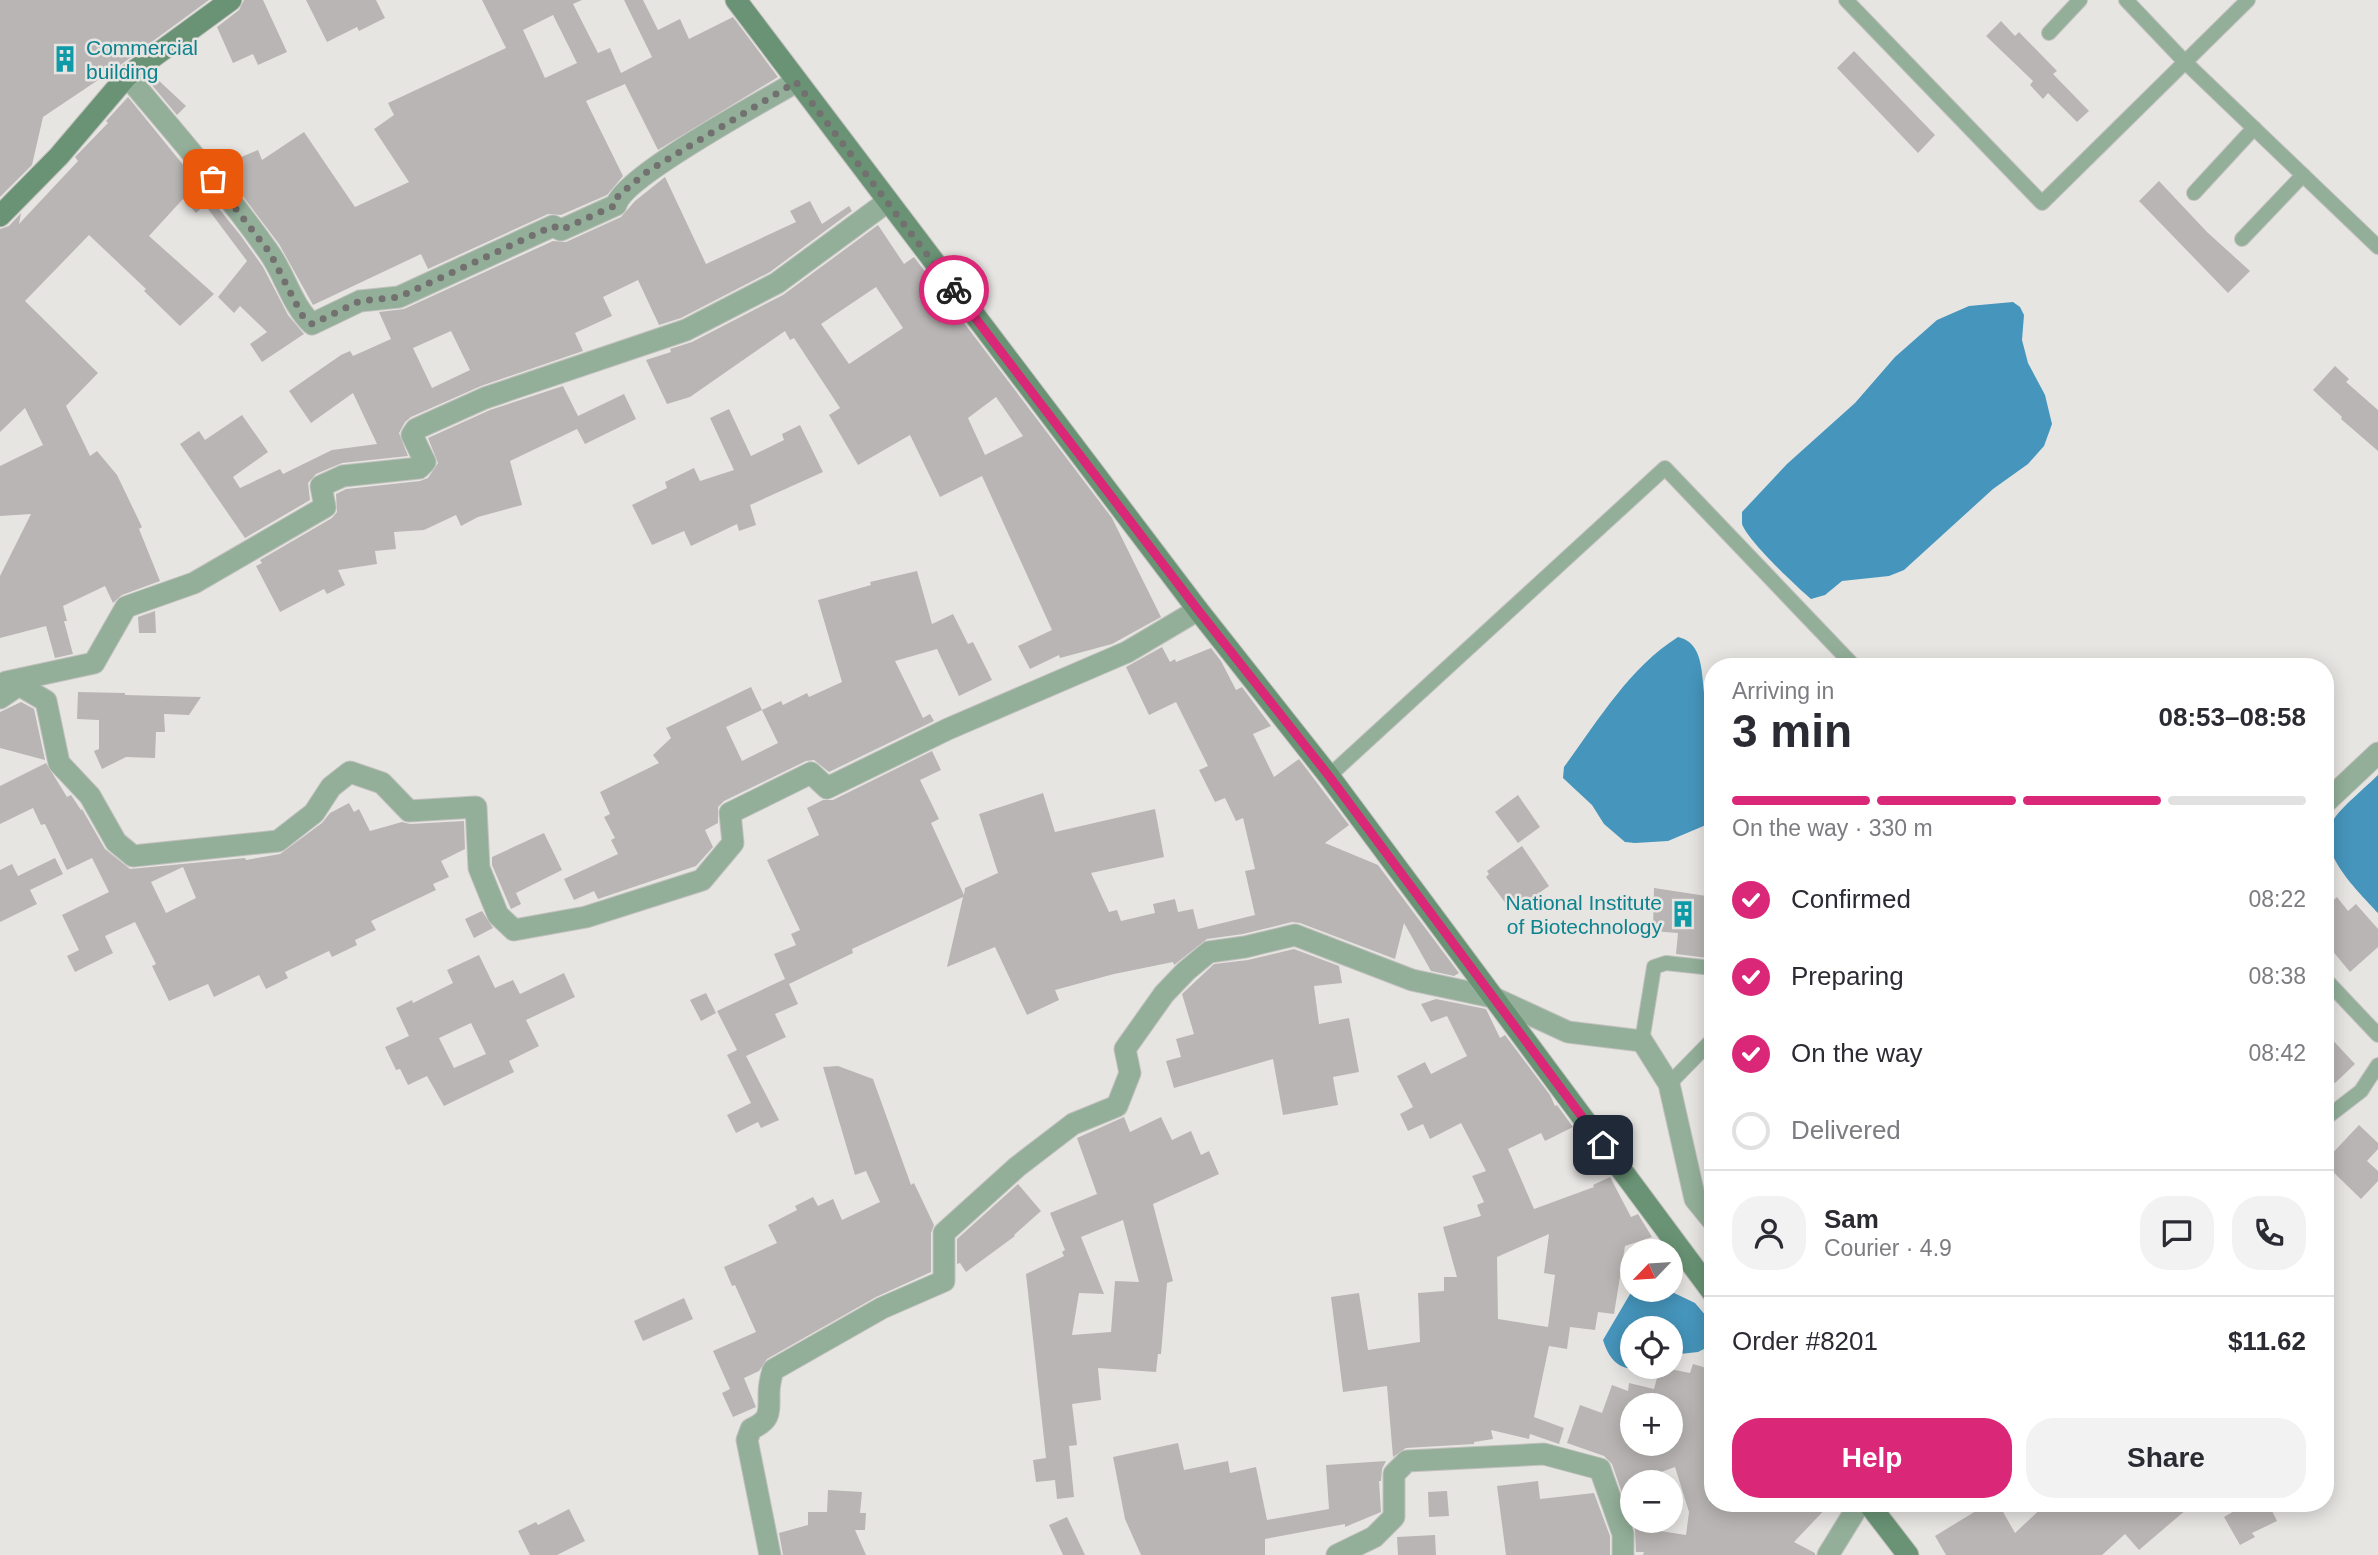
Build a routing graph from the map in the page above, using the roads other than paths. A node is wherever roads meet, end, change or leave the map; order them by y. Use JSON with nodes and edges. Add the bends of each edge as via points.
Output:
{"nodes":[{"id":1,"x":231,"y":0,"type":"edge"},
{"id":2,"x":736,"y":0,"type":"edge"},
{"id":3,"x":1846,"y":0,"type":"edge"},
{"id":4,"x":2080,"y":0,"type":"edge"},
{"id":5,"x":2126,"y":0,"type":"edge"},
{"id":6,"x":2248,"y":0,"type":"edge"},
{"id":7,"x":2049,"y":33,"type":"dead end"},
{"id":8,"x":2185,"y":62,"type":"junction"},
{"id":9,"x":127,"y":76,"type":"junction"},
{"id":10,"x":796,"y":82,"type":"junction"},
{"id":11,"x":2254,"y":128,"type":"junction"},
{"id":12,"x":2303,"y":175,"type":"junction"},
{"id":13,"x":2194,"y":193,"type":"dead end"},
{"id":14,"x":887,"y":202,"type":"junction"},
{"id":15,"x":0,"y":216,"type":"edge"},
{"id":16,"x":2242,"y":239,"type":"dead end"},
{"id":17,"x":2378,"y":247,"type":"edge"},
{"id":18,"x":1198,"y":610,"type":"junction"},
{"id":19,"x":1846,"y":658,"type":"edge"},
{"id":20,"x":0,"y":682,"type":"edge"},
{"id":21,"x":0,"y":698,"type":"edge"},
{"id":22,"x":2378,"y":753,"type":"edge"},
{"id":23,"x":1329,"y":776,"type":"junction"},
{"id":24,"x":2334,"y":794,"type":"edge"},
{"id":25,"x":1704,"y":967,"type":"edge"},
{"id":26,"x":2334,"y":988,"type":"edge"},
{"id":27,"x":1492,"y":997,"type":"junction"},
{"id":28,"x":2378,"y":1035,"type":"edge"},
{"id":29,"x":1642,"y":1041,"type":"junction"},
{"id":30,"x":1704,"y":1048,"type":"edge"},
{"id":31,"x":2378,"y":1065,"type":"edge"},
{"id":32,"x":1669,"y":1084,"type":"junction"},
{"id":33,"x":2334,"y":1112,"type":"edge"},
{"id":34,"x":1704,"y":1210,"type":"edge"},
{"id":35,"x":1704,"y":1281,"type":"edge"},
{"id":36,"x":1854,"y":1512,"type":"edge"},
{"id":37,"x":1875,"y":1512,"type":"edge"},
{"id":38,"x":770,"y":1555,"type":"edge"},
{"id":39,"x":1337,"y":1555,"type":"edge"},
{"id":40,"x":1623,"y":1555,"type":"edge"},
{"id":41,"x":1828,"y":1555,"type":"edge"},
{"id":42,"x":1908,"y":1555,"type":"edge"}],
"edges":[{"from":1,"to":9,"type":"street"},
{"from":2,"to":10,"type":"street"},
{"from":3,"to":8,"type":"lane","via":[[2042,203]]},
{"from":4,"to":7,"type":"lane"},
{"from":5,"to":8,"type":"lane"},
{"from":6,"to":8,"type":"lane"},
{"from":8,"to":11,"type":"lane"},
{"from":9,"to":10,"type":"street","via":[[270,253],[302,315],[312,324],[360,301],[399,297],[553,226],[561,230],[616,205],[618,196],[648,171]]},
{"from":9,"to":15,"type":"street"},
{"from":10,"to":14,"type":"street"},
{"from":11,"to":12,"type":"lane"},
{"from":11,"to":13,"type":"lane"},
{"from":12,"to":16,"type":"lane"},
{"from":12,"to":17,"type":"lane"},
{"from":14,"to":18,"type":"street"},
{"from":14,"to":20,"type":"street","via":[[778,283],[685,330],[485,398],[416,429],[412,435],[425,462],[419,468],[343,476],[321,486],[325,507],[194,583],[127,607],[94,663]]},
{"from":18,"to":21,"type":"street","via":[[1127,652],[948,729],[827,788],[811,773],[730,813],[733,843],[702,880],[586,917],[514,930],[498,915],[479,867],[476,807],[409,811],[382,783],[350,772],[331,787],[314,813],[278,841],[133,856],[116,842],[90,796],[59,763],[46,701],[19,685]]},
{"from":18,"to":23,"type":"street"},
{"from":19,"to":23,"type":"lane","via":[[1665,468]]},
{"from":22,"to":24,"type":"street"},
{"from":23,"to":27,"type":"street"},
{"from":25,"to":29,"type":"lane","via":[[1666,963],[1654,967]]},
{"from":26,"to":28,"type":"lane"},
{"from":27,"to":29,"type":"street","via":[[1568,1032]]},
{"from":27,"to":35,"type":"street"},
{"from":27,"to":38,"type":"street","via":[[1412,980],[1295,934],[1209,952],[1164,995],[1125,1049],[1129,1073],[1117,1107],[1073,1124],[944,1233],[944,1281],[882,1308],[773,1370],[771,1409],[762,1424],[751,1429],[747,1440]]},
{"from":29,"to":32,"type":"street"},
{"from":30,"to":32,"type":"lane"},
{"from":31,"to":33,"type":"lane","via":[[2361,1090]]},
{"from":32,"to":34,"type":"street","via":[[1695,1199]]},
{"from":36,"to":41,"type":"street"},
{"from":37,"to":42,"type":"street"},
{"from":39,"to":40,"type":"street","via":[[1374,1536],[1394,1517],[1394,1474],[1407,1461],[1544,1454],[1600,1469],[1623,1534]]}]}
